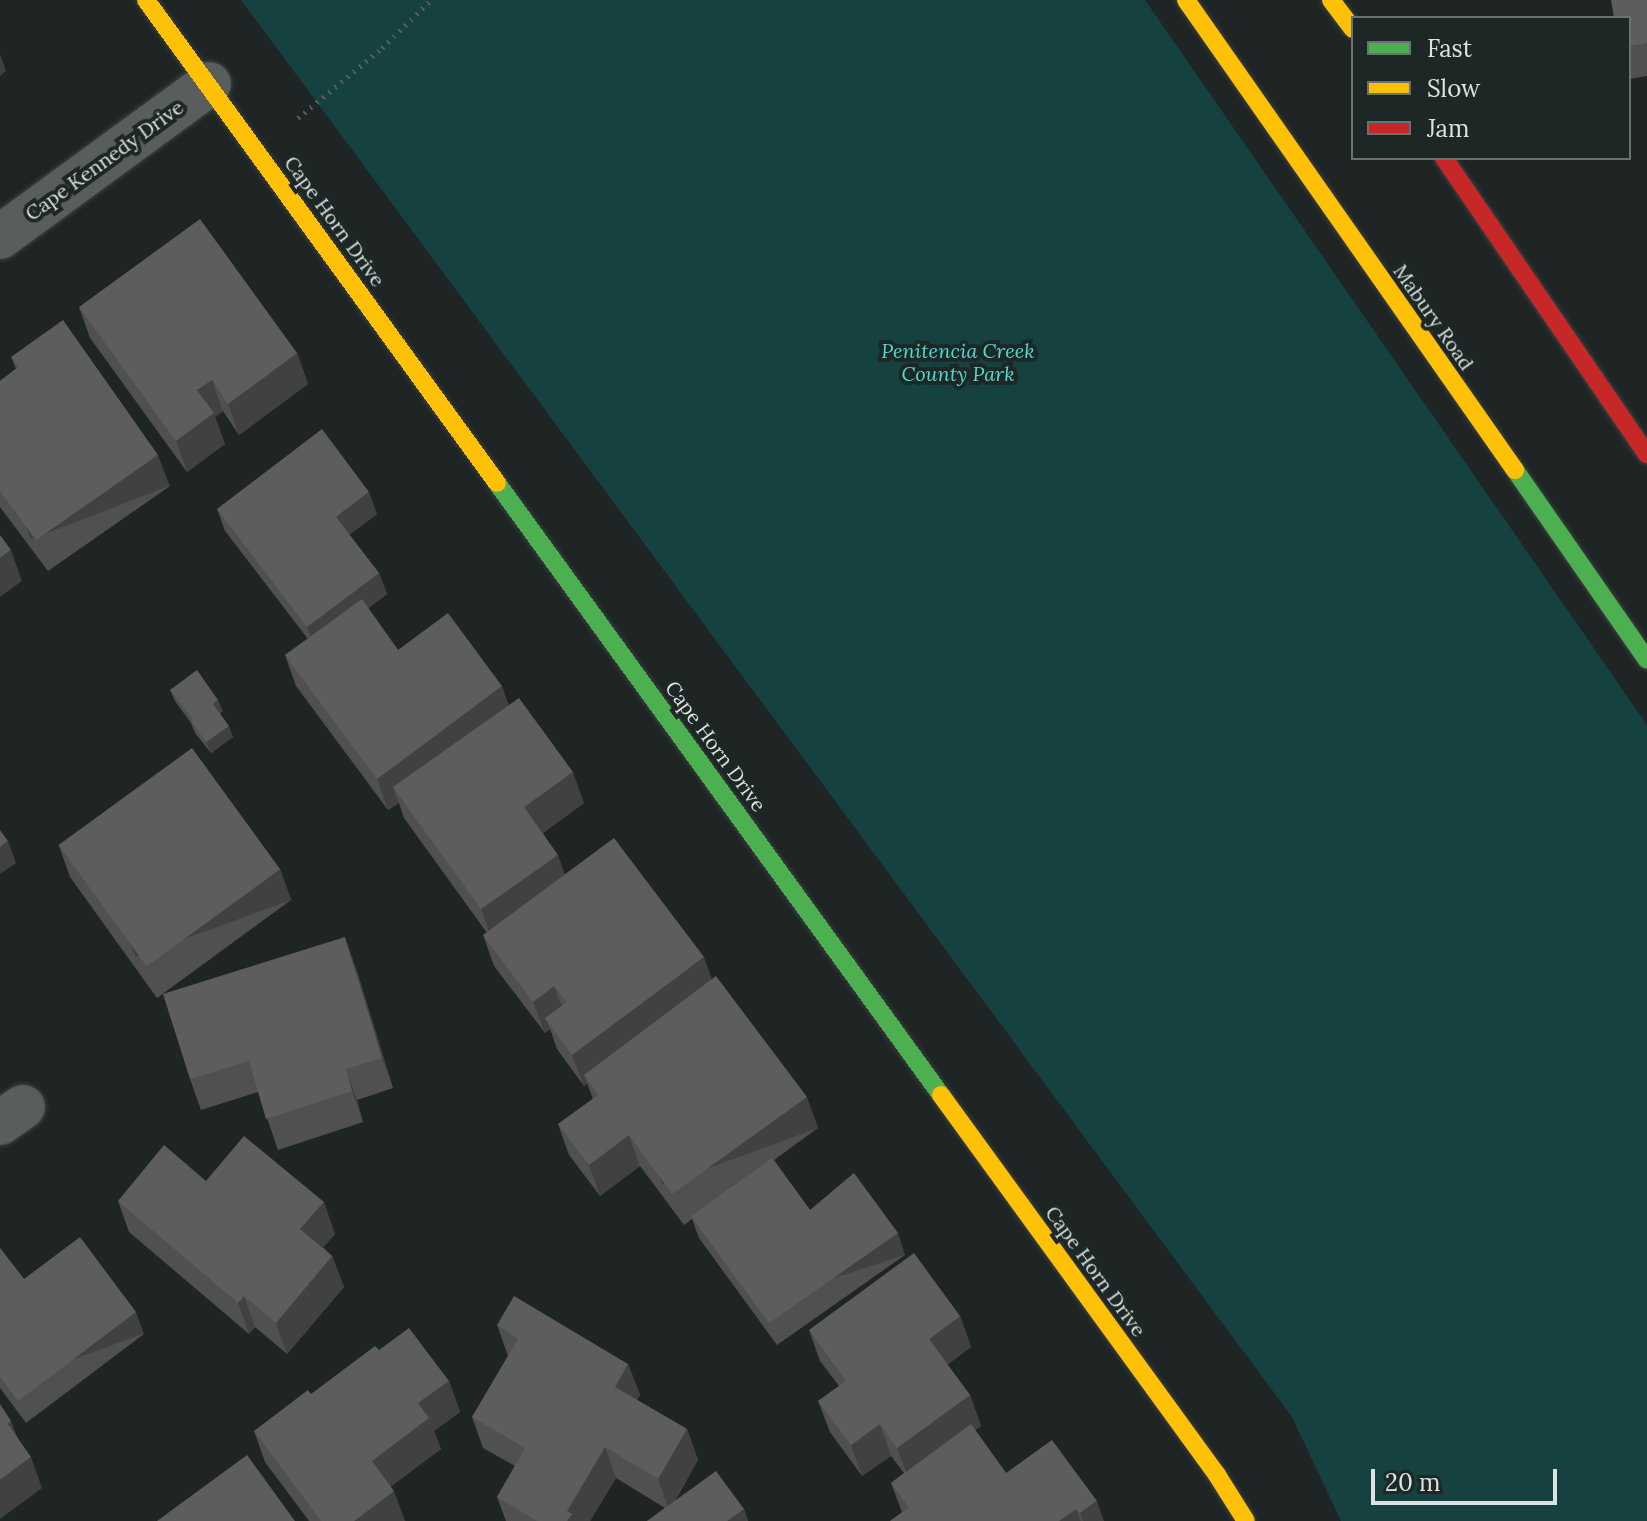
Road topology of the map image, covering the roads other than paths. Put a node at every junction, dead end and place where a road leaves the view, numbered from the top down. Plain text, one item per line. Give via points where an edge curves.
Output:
1 (146, 0) edge
2 (1186, 0) edge
3 (1331, 0) edge
4 (1351, 26) edge
5 (209, 84) junction
6 (1445, 160) edge
7 (0, 237) edge
8 (1647, 454) edge
9 (1647, 660) edge
10 (1246, 1521) edge

1 - 5 street, Cape Horn Drive
2 - 9 street, Mabury Road
3 - 4 street
5 - 7 street, Cape Kennedy Drive
5 - 10 street, Cape Horn Drive
6 - 8 street

